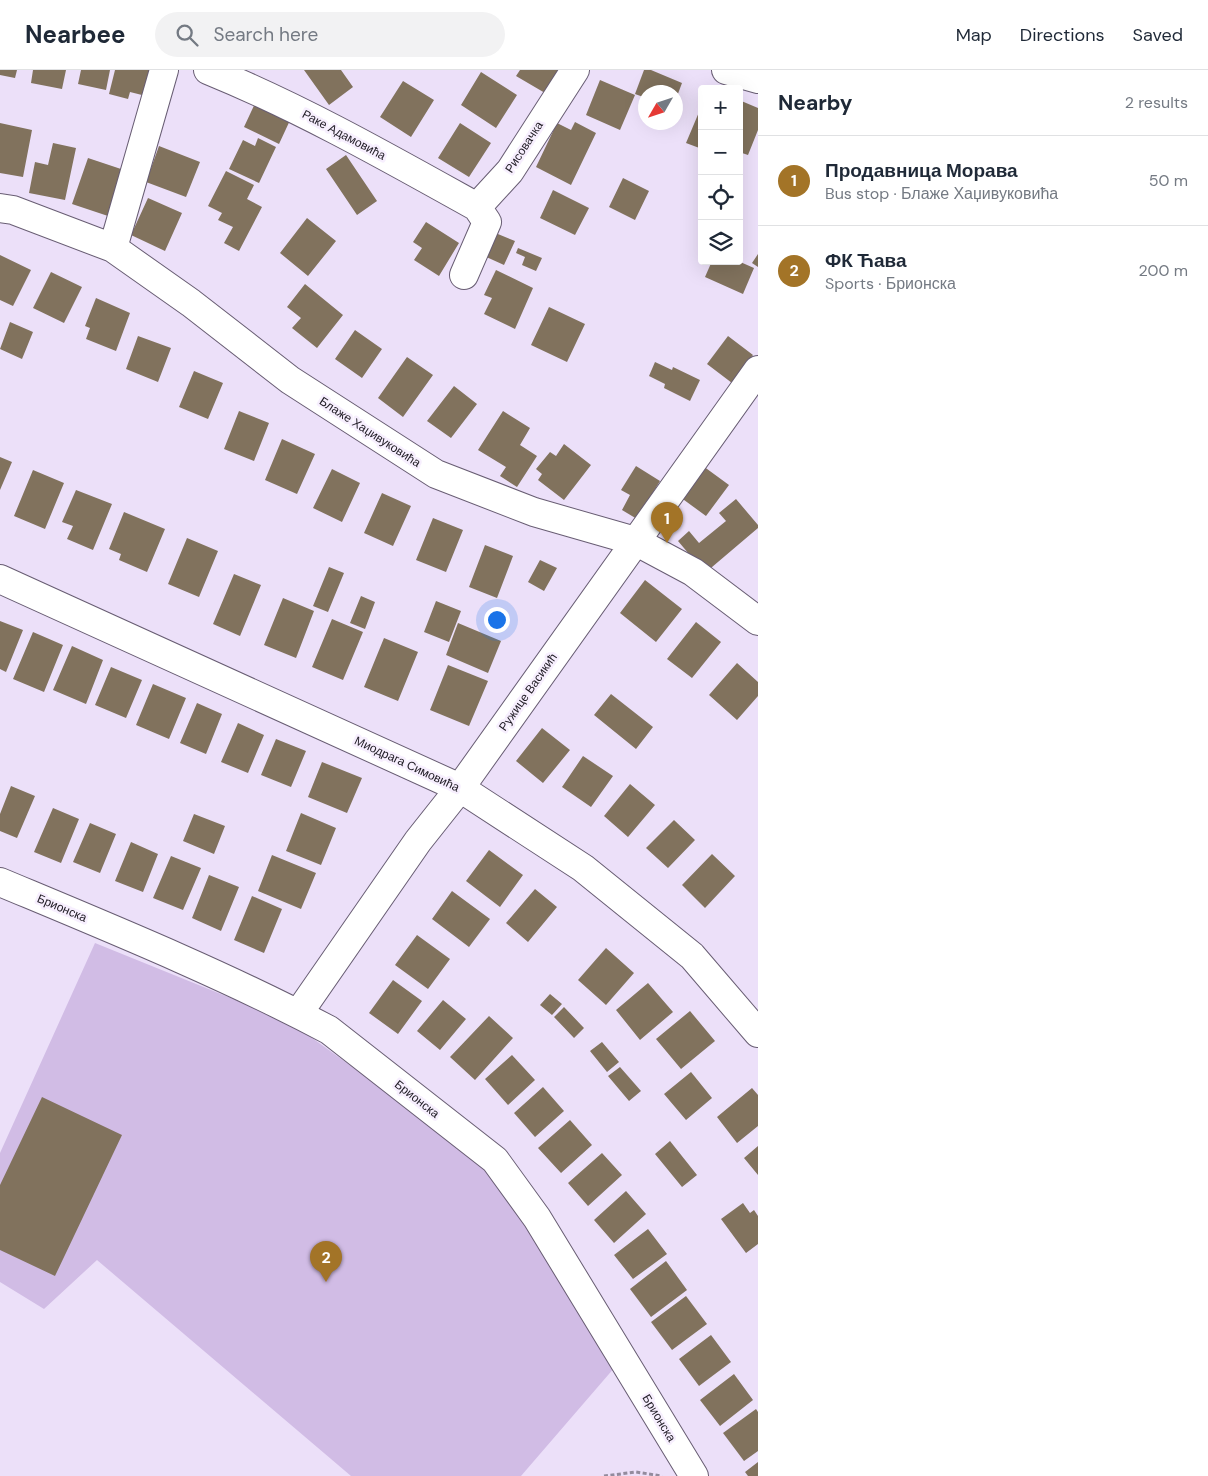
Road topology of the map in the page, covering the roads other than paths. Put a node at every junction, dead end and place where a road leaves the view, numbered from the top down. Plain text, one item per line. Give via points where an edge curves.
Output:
1 (164, 70) edge
2 (208, 70) edge
3 (575, 70) edge
4 (726, 70) edge
5 (758, 79) edge
6 (477, 206) junction
7 (0, 208) edge
8 (113, 248) junction
9 (464, 275) dead end
10 (758, 370) edge
11 (635, 541) junction
12 (0, 579) edge
13 (758, 621) edge
14 (460, 788) junction
15 (0, 882) edge
16 (298, 1014) junction
17 (758, 1033) edge
18 (694, 1476) edge

1 - 8 street
2 - 6 street, Раке Адамовића via 258,90 349,136
3 - 6 street, Рисовачка via 510,171
4 - 5 street
6 - 9 street via 487,222
7 - 8 street, Блаже Хаџивуковића
8 - 11 street, Блаже Хаџивуковића via 191,303 290,380 436,474 534,512
10 - 11 street, Ружице Васикић
11 - 13 street, Блаже Хаџивуковића via 694,572
11 - 14 street, Ружице Васикић
12 - 14 street, Миодрага Симовића
14 - 16 street, Ружице Васикић via 418,841
14 - 17 street, Миодрага Симовића via 583,868 692,956
15 - 16 street, Брионска via 108,927
16 - 18 street, Брионска via 329,1030 495,1160 537,1218

